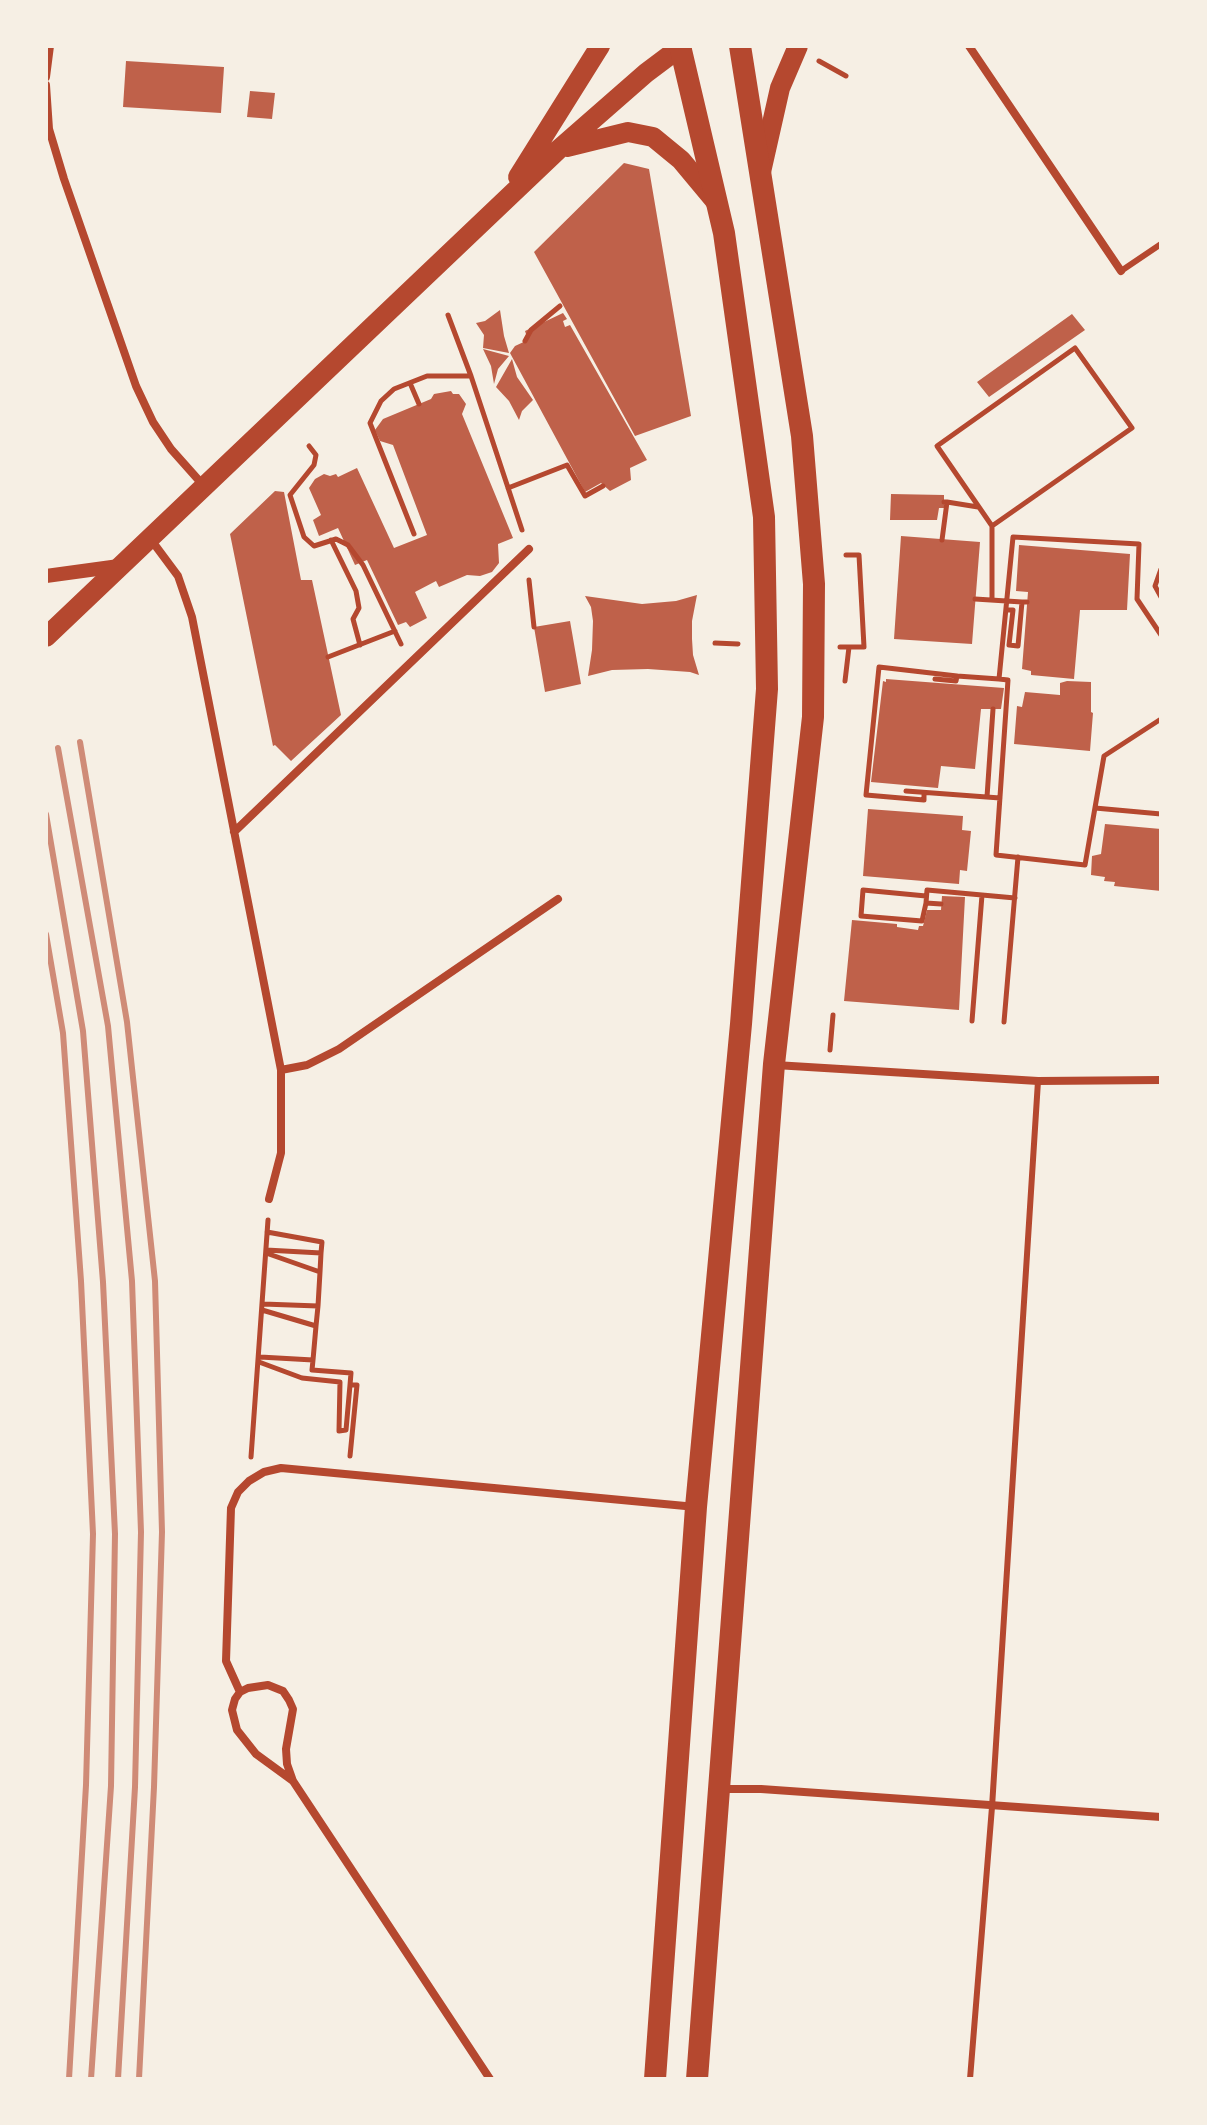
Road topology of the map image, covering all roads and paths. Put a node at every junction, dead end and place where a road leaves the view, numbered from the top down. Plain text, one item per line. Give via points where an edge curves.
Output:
1 (50, 46) edge
2 (600, 46) edge
3 (740, 46) edge
4 (798, 46) edge
5 (969, 46) edge
6 (681, 47) edge
7 (815, 59) dead end
8 (846, 76) dead end
9 (46, 77) edge
10 (46, 85) edge
11 (558, 150) junction
12 (761, 172) junction
13 (501, 204) junction
14 (719, 205) junction
15 (1161, 244) edge
16 (1121, 271) joint
17 (560, 306) dead end
18 (448, 315) dead end
19 (525, 341) dead end
20 (471, 376) junction
21 (410, 383) junction
22 (419, 404) dead end
23 (309, 446) dead end
24 (203, 485) junction
25 (603, 486) dead end
26 (508, 488) junction
27 (979, 508) junction
28 (992, 526) junction
29 (522, 531) dead end
30 (414, 534) dead end
31 (149, 537) junction
32 (331, 540) junction
33 (942, 540) dead end
34 (529, 549) dead end
35 (846, 555) dead end
36 (119, 566) junction
37 (1161, 569) edge
38 (46, 576) edge
39 (1161, 597) edge
40 (975, 599) dead end
41 (992, 600) junction
42 (1007, 601) junction
43 (1006, 610) junction
44 (395, 631) junction
45 (1161, 635) edge
46 (46, 637) edge
47 (360, 645) junction
48 (849, 647) dead end
49 (864, 647) dead end
50 (328, 657) dead end
51 (410, 663) junction
52 (957, 676) junction
53 (935, 679) dead end
54 (999, 679) junction
55 (845, 681) dead end
56 (993, 709) dead end
57 (1161, 719) edge
58 (990, 738) junction
59 (1004, 739) junction
60 (906, 791) dead end
61 (924, 793) junction
62 (987, 797) junction
63 (1000, 798) junction
64 (1095, 808) junction
65 (1161, 814) edge
66 (234, 832) junction
67 (1018, 857) junction
68 (982, 895) junction
69 (1015, 898) junction
70 (558, 899) dead end
71 (926, 900) junction
72 (941, 904) dead end
73 (833, 1015) dead end
74 (972, 1021) dead end
75 (1004, 1022) dead end
76 (830, 1053) dead end
77 (774, 1064) junction
78 (281, 1070) junction
79 (1161, 1080) edge
80 (1038, 1081) junction
81 (269, 1199) dead end
82 (266, 1251) junction
83 (321, 1253) junction
84 (320, 1272) junction
85 (318, 1306) junction
86 (262, 1307) junction
87 (316, 1326) junction
88 (260, 1360) junction
89 (313, 1360) junction
90 (350, 1385) junction
91 (348, 1474) junction
92 (249, 1481) junction
93 (696, 1507) junction
94 (240, 1692) junction
95 (293, 1781) junction
96 (721, 1789) junction
97 (992, 1807) junction
98 (1161, 1817) edge
99 (490, 2079) edge
100 (655, 2079) edge
101 (697, 2079) edge
102 (970, 2079) edge

1 - 9 street
2 - 13 main road
3 - 12 highway
4 - 12 main road via 780,88
5 - 16 street
6 - 11 main road
6 - 14 highway
7 - 8 path
10 - 24 street via 49,129 136,386 171,449
11 - 13 main road
11 - 14 main road via 628,132 653,137 681,160
12 - 77 highway via 802,436 814,584 813,717
13 - 24 main road
14 - 93 highway via 764,517 767,689
15 - 16 lane
17 - 19 path
18 - 20 path
20 - 21 path via 427,376
20 - 26 path
21 - 22 path
21 - 30 path via 381,401 370,423
23 - 32 path via 316,455 314,465 290,495 308,542 314,546
24 - 31 main road
25 - 26 path via 585,496 567,465
26 - 29 path
27 - 28 path
27 - 28 path via 937,446 1075,348 1132,428
27 - 33 path via 946,502
28 - 41 path
31 - 36 main road
31 - 66 street via 178,576 192,617
32 - 44 path via 348,545 363,565
32 - 47 path via 356,591 359,608 353,619
34 - 51 street
35 - 49 path via 859,555
36 - 38 street
36 - 46 main road
37 - 39 path via 1155,586
40 - 41 path
41 - 42 path
42 - 43 path
42 - 43 path via 1024,602 1018,646 1009,645 1013,610
42 - 45 path via 1013,537 1139,544 1137,599
43 - 54 path
44 - 47 path
44 - 51 path
47 - 50 path
48 - 55 path
51 - 66 street
52 - 53 path via 956,681
52 - 54 path
52 - 61 path via 879,667 866,795 924,800
54 - 59 path via 1008,680
56 - 58 path
57 - 64 path via 1104,756
58 - 59 path
58 - 62 path
59 - 63 path
60 - 61 path
61 - 62 path
62 - 63 path
63 - 67 path via 996,855
64 - 65 path
64 - 67 path via 1085,865
66 - 78 street
67 - 69 path
68 - 69 path
68 - 71 path via 927,890
68 - 74 path
69 - 75 path
70 - 78 street via 339,1049 307,1065
71 - 71 path via 863,890 861,916 922,921
71 - 72 path
73 - 76 path
77 - 80 street
77 - 96 highway
78 - 81 street via 281,1153
79 - 80 street
80 - 97 lane
82 - 83 path
82 - 83 path via 267,1232 322,1242
82 - 84 path
82 - 86 path
83 - 84 path
84 - 85 path
85 - 86 path
85 - 87 path
86 - 87 path
86 - 88 path
87 - 89 path
88 - 89 path
88 - 90 path via 302,1378 340,1382 339,1431 346,1430
88 - 92 path
89 - 90 path via 312,1370 351,1373
90 - 91 path via 357,1385
91 - 92 street via 281,1468
91 - 93 street
92 - 94 street via 231,1508 226,1661
93 - 100 highway
94 - 95 street via 232,1710 237,1730 256,1754
94 - 95 street via 268,1685 289,1700 293,1709 286,1749
95 - 99 street
96 - 97 street
96 - 101 highway
97 - 98 street
97 - 102 lane

